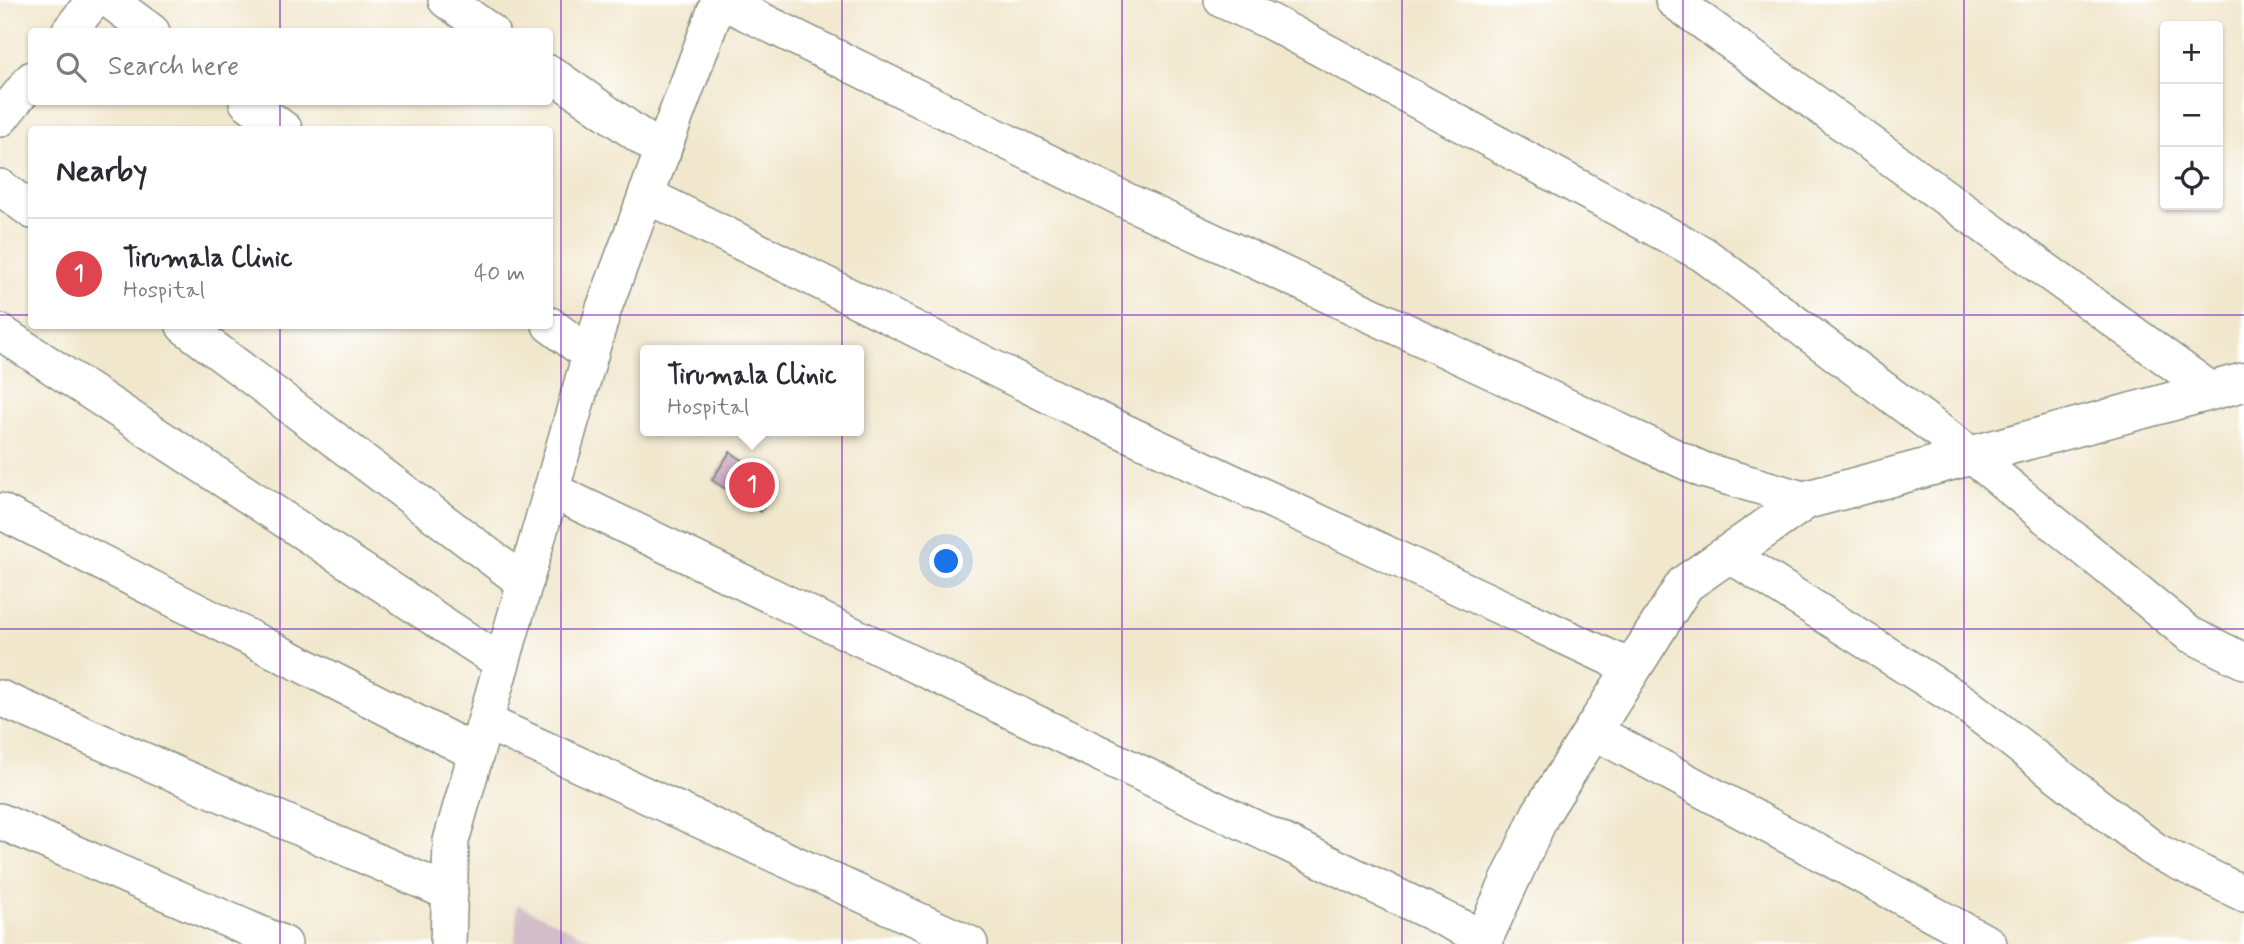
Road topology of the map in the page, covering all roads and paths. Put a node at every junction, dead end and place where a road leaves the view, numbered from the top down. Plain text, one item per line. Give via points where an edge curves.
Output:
1 (94, 0) edge
2 (110, 0) edge
3 (446, 0) edge
4 (720, 0) edge
5 (1222, 0) edge
6 (1673, 0) edge
7 (72, 28) edge
8 (147, 28) edge
9 (485, 28) edge
10 (553, 75) edge
11 (28, 84) edge
12 (251, 105) edge
13 (0, 119) edge
14 (280, 126) edge
15 (663, 152) junction
16 (0, 187) edge
17 (646, 195) junction
18 (28, 208) edge
19 (553, 327) edge
20 (188, 329) edge
21 (0, 332) edge
22 (590, 355) junction
23 (2228, 386) edge
24 (1971, 456) junction
25 (551, 490) junction
26 (1806, 500) junction
27 (0, 512) edge
28 (1728, 554) junction
29 (525, 583) junction
30 (2244, 661) edge
31 (502, 663) junction
32 (1632, 668) junction
33 (0, 698) edge
34 (1592, 731) junction
35 (481, 737) junction
36 (0, 821) edge
37 (450, 893) junction
38 (2244, 894) edge
39 (1482, 941) edge
40 (284, 944) edge
41 (448, 944) edge
42 (970, 944) edge
43 (1989, 944) edge

1 - 7 street
2 - 8 street
3 - 9 street
4 - 15 street
4 - 26 street via 1127,201 1703,470
5 - 24 street via 1703,254
6 - 23 street
10 - 15 street
11 - 13 street
12 - 14 street
15 - 17 street
16 - 18 street
17 - 22 street
17 - 32 street via 1084,413
19 - 22 street
20 - 29 street
21 - 31 street
22 - 25 street
23 - 24 street
24 - 26 street
24 - 30 street via 2189,634
25 - 29 street
25 - 39 street
26 - 28 street
27 - 35 street
28 - 32 street via 1685,584
28 - 38 street via 1964,703 2156,851
29 - 31 street
31 - 35 street
32 - 34 street
33 - 37 street
34 - 39 street via 1540,815
34 - 43 street
35 - 37 street via 451,841
35 - 42 street
36 - 40 street
37 - 41 street

